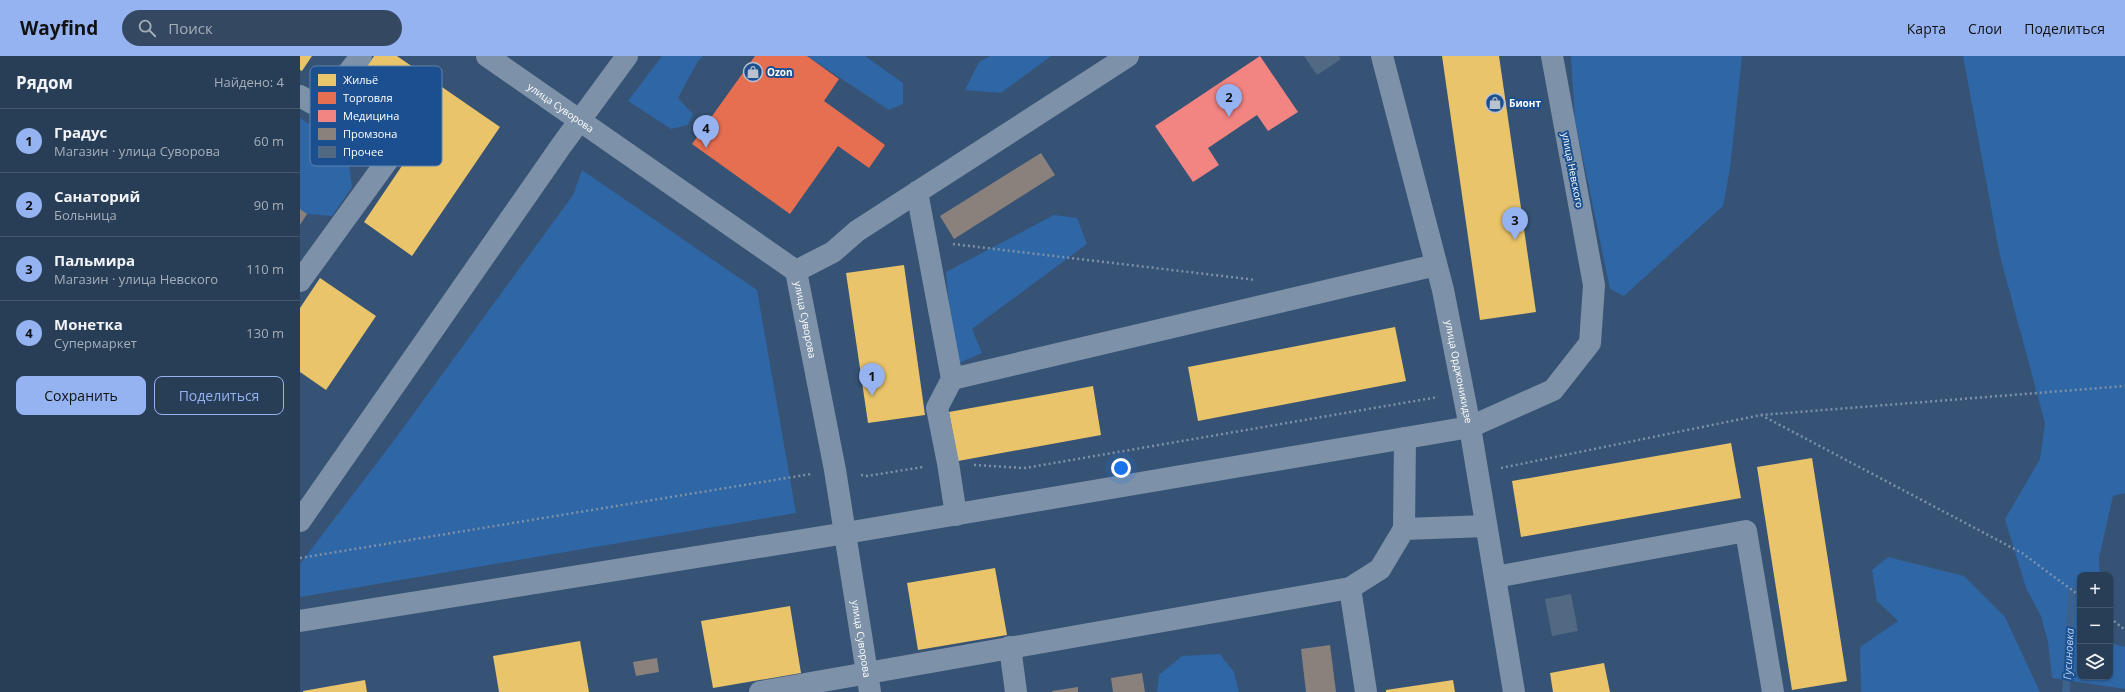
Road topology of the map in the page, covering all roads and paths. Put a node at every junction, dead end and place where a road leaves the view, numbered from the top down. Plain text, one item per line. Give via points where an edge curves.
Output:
1 (361, 56) edge
2 (487, 56) edge
3 (627, 56) edge
4 (1128, 56) edge
5 (1382, 56) edge
6 (1552, 56) edge
7 (354, 66) edge
8 (300, 96) edge
9 (310, 101) edge
10 (581, 120) junction
11 (384, 166) edge
12 (917, 192) junction
13 (927, 241) junction
14 (1436, 265) junction
15 (796, 271) junction
16 (300, 281) edge
17 (1260, 281) dead end
18 (952, 379) junction
19 (2125, 386) edge
20 (1463, 393) junction
21 (1761, 415) junction
22 (1470, 427) junction
23 (1405, 438) junction
24 (948, 463) junction
25 (835, 470) junction
26 (1477, 473) junction
27 (956, 514) junction
28 (300, 521) edge
29 (1486, 526) junction
30 (1404, 529) junction
31 (846, 533) junction
32 (300, 558) edge
33 (1495, 577) junction
34 (1350, 588) junction
35 (2077, 594) edge
36 (2113, 620) edge
37 (300, 621) edge
38 (2124, 629) dead end
39 (1010, 647) junction
40 (868, 683) edge
41 (760, 692) edge
42 (1016, 692) edge
43 (1366, 692) edge
44 (1514, 692) edge
45 (1773, 692) edge

1 - 7 street
2 - 10 street, улица Суворова
3 - 10 street
4 - 12 street
5 - 14 street, улица Орджоникидзе
6 - 22 street, улица Невского via 1594,285 1590,343 1553,390
8 - 9 street
10 - 15 street, улица Суворова
10 - 28 street
11 - 16 street
12 - 13 street
12 - 15 street via 857,231 833,252
13 - 17 path
13 - 18 street
14 - 18 street
14 - 20 street, улица Орджоникидзе
15 - 25 street, улица Суворова
18 - 24 street via 937,408
19 - 21 path
20 - 22 street, улица Орджоникидзе
20 - 24 path via 1025,468
21 - 26 path
21 - 35 path via 2022,554
22 - 23 street, улица Невского
22 - 26 street, улица Орджоникидзе
23 - 27 street, улица Невского
23 - 30 street
24 - 25 path via 867,476
24 - 27 street
25 - 31 street, улица Суворова
25 - 32 path
26 - 29 street, улица Орджоникидзе
27 - 31 street, улица Невского
29 - 30 street
29 - 33 street, улица Орджоникидзе
30 - 34 street via 1380,569
31 - 37 street, улица Невского
31 - 40 street, улица Суворова
33 - 44 street, улица Орджоникидзе
33 - 45 street via 1746,531
34 - 39 street
34 - 43 street
36 - 38 path
39 - 40 street
39 - 42 street
40 - 41 street

